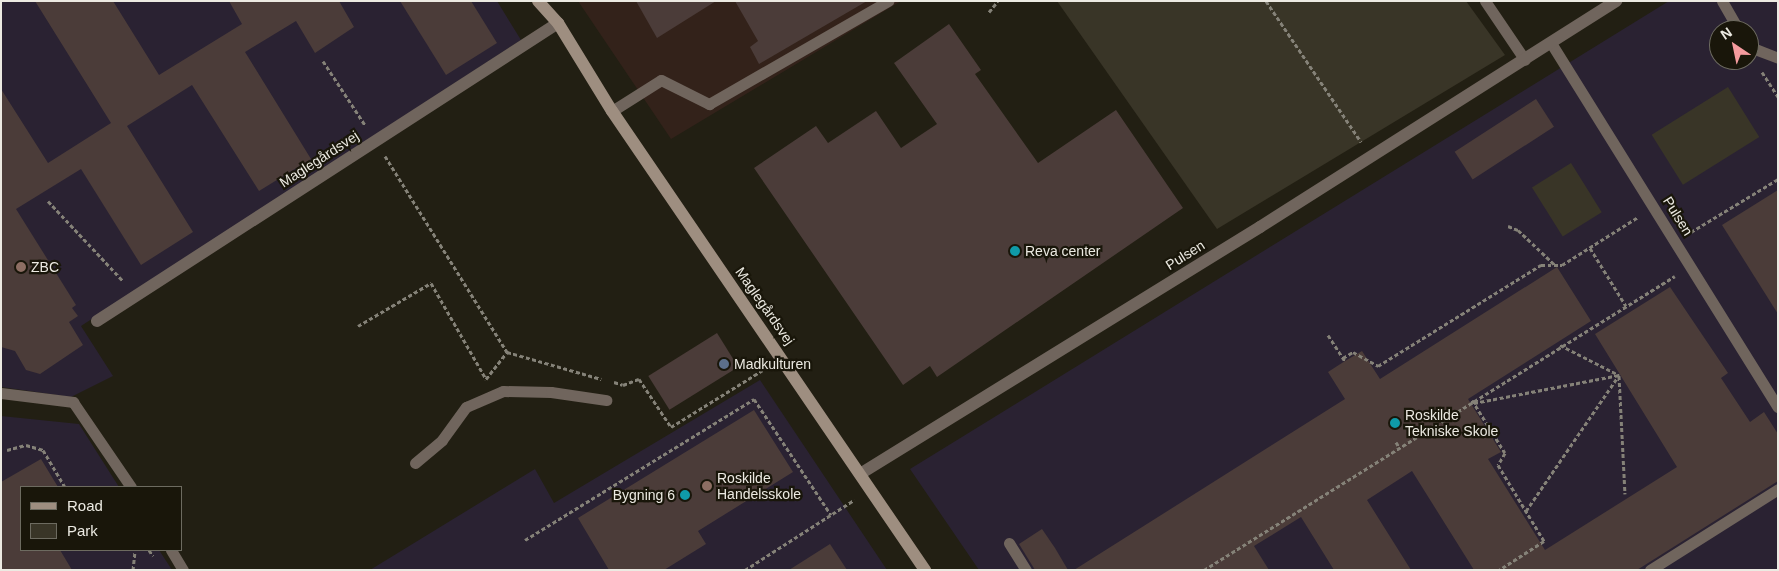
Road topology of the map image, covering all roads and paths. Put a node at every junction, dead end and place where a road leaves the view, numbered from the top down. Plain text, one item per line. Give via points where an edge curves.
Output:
1 (538, 1) edge
2 (888, 1) edge
3 (998, 1) edge
4 (1266, 1) edge
5 (1485, 1) edge
6 (1616, 1) edge
7 (1722, 1) edge
8 (989, 12) dead end
9 (1733, 20) edge
10 (558, 23) junction
11 (1551, 43) junction
12 (1759, 50) edge
13 (1764, 54) junction
14 (1778, 58) edge
15 (1525, 60) junction
16 (323, 61) dead end
17 (1778, 97) edge
18 (612, 111) junction
19 (376, 141) junction
20 (1371, 158) junction
21 (1778, 179) edge
22 (48, 201) dead end
23 (1654, 207) junction
24 (1508, 226) dead end
25 (1676, 241) junction
26 (1590, 248) junction
27 (1555, 265) junction
28 (1690, 266) junction
29 (136, 296) junction
30 (1626, 306) junction
31 (97, 321) dead end
32 (358, 326) dead end
33 (1328, 335) dead end
34 (1560, 346) junction
35 (507, 352) junction
36 (782, 358) junction
37 (1619, 375) junction
38 (1, 393) edge
39 (606, 400) dead end
40 (1473, 401) junction
41 (1778, 407) edge
42 (1396, 442) dead end
43 (1399, 446) junction
44 (7, 450) dead end
45 (415, 463) dead end
46 (860, 474) junction
47 (64, 486) edge
48 (130, 486) edge
49 (1778, 489) edge
50 (871, 490) junction
51 (1625, 494) dead end
52 (1526, 511) junction
53 (831, 515) junction
54 (526, 540) dead end
55 (1009, 543) dead end
56 (135, 551) edge
57 (172, 551) edge
58 (133, 570) edge
59 (183, 570) edge
60 (745, 570) edge
61 (925, 570) edge
62 (1026, 570) edge
63 (1204, 570) edge
64 (1499, 570) edge
65 (1650, 570) edge

1 - 10 street, Maglegårdsvej
2 - 18 lane via 709,104 661,80
3 - 8 path
4 - 20 path
5 - 15 lane
6 - 11 street, Pulsen
7 - 9 lane
10 - 18 street, Maglegårdsvej
10 - 19 street, Maglegårdsvej
11 - 15 street, Pulsen
11 - 23 lane, Pulsen
12 - 13 lane
13 - 14 lane
13 - 17 path via 1760,67
15 - 20 street, Pulsen
16 - 19 path
18 - 36 street, Maglegårdsvej
19 - 29 street, Maglegårdsvej
19 - 35 path
20 - 46 street, Pulsen
21 - 25 path
22 - 29 path
23 - 25 lane, Pulsen
23 - 26 path
24 - 27 path via 1518,230
25 - 28 lane, Pulsen
26 - 27 path via 1562,265
26 - 30 path
27 - 33 path via 1541,264 1378,366 1353,352 1344,360
28 - 30 path
28 - 41 lane, Pulsen
29 - 31 street, Maglegårdsvej
30 - 34 path
32 - 35 path via 431,284 486,379
34 - 37 path
34 - 40 path
35 - 36 path via 623,385 639,379 672,427
36 - 46 street, Maglegårdsvej
37 - 40 path
37 - 51 path
37 - 52 path
38 - 48 lane via 73,402
39 - 45 lane via 550,392 503,391 466,408 442,440
40 - 43 path
40 - 52 path via 1505,453 1498,465
42 - 43 path
43 - 63 path
44 - 47 path via 26,445 43,450
46 - 50 street, Maglegårdsvej
49 - 65 lane
50 - 53 path
50 - 61 street, Maglegårdsvej
52 - 64 path via 1544,541
53 - 54 path via 754,399
53 - 60 path
55 - 62 lane
56 - 58 path
57 - 59 lane

